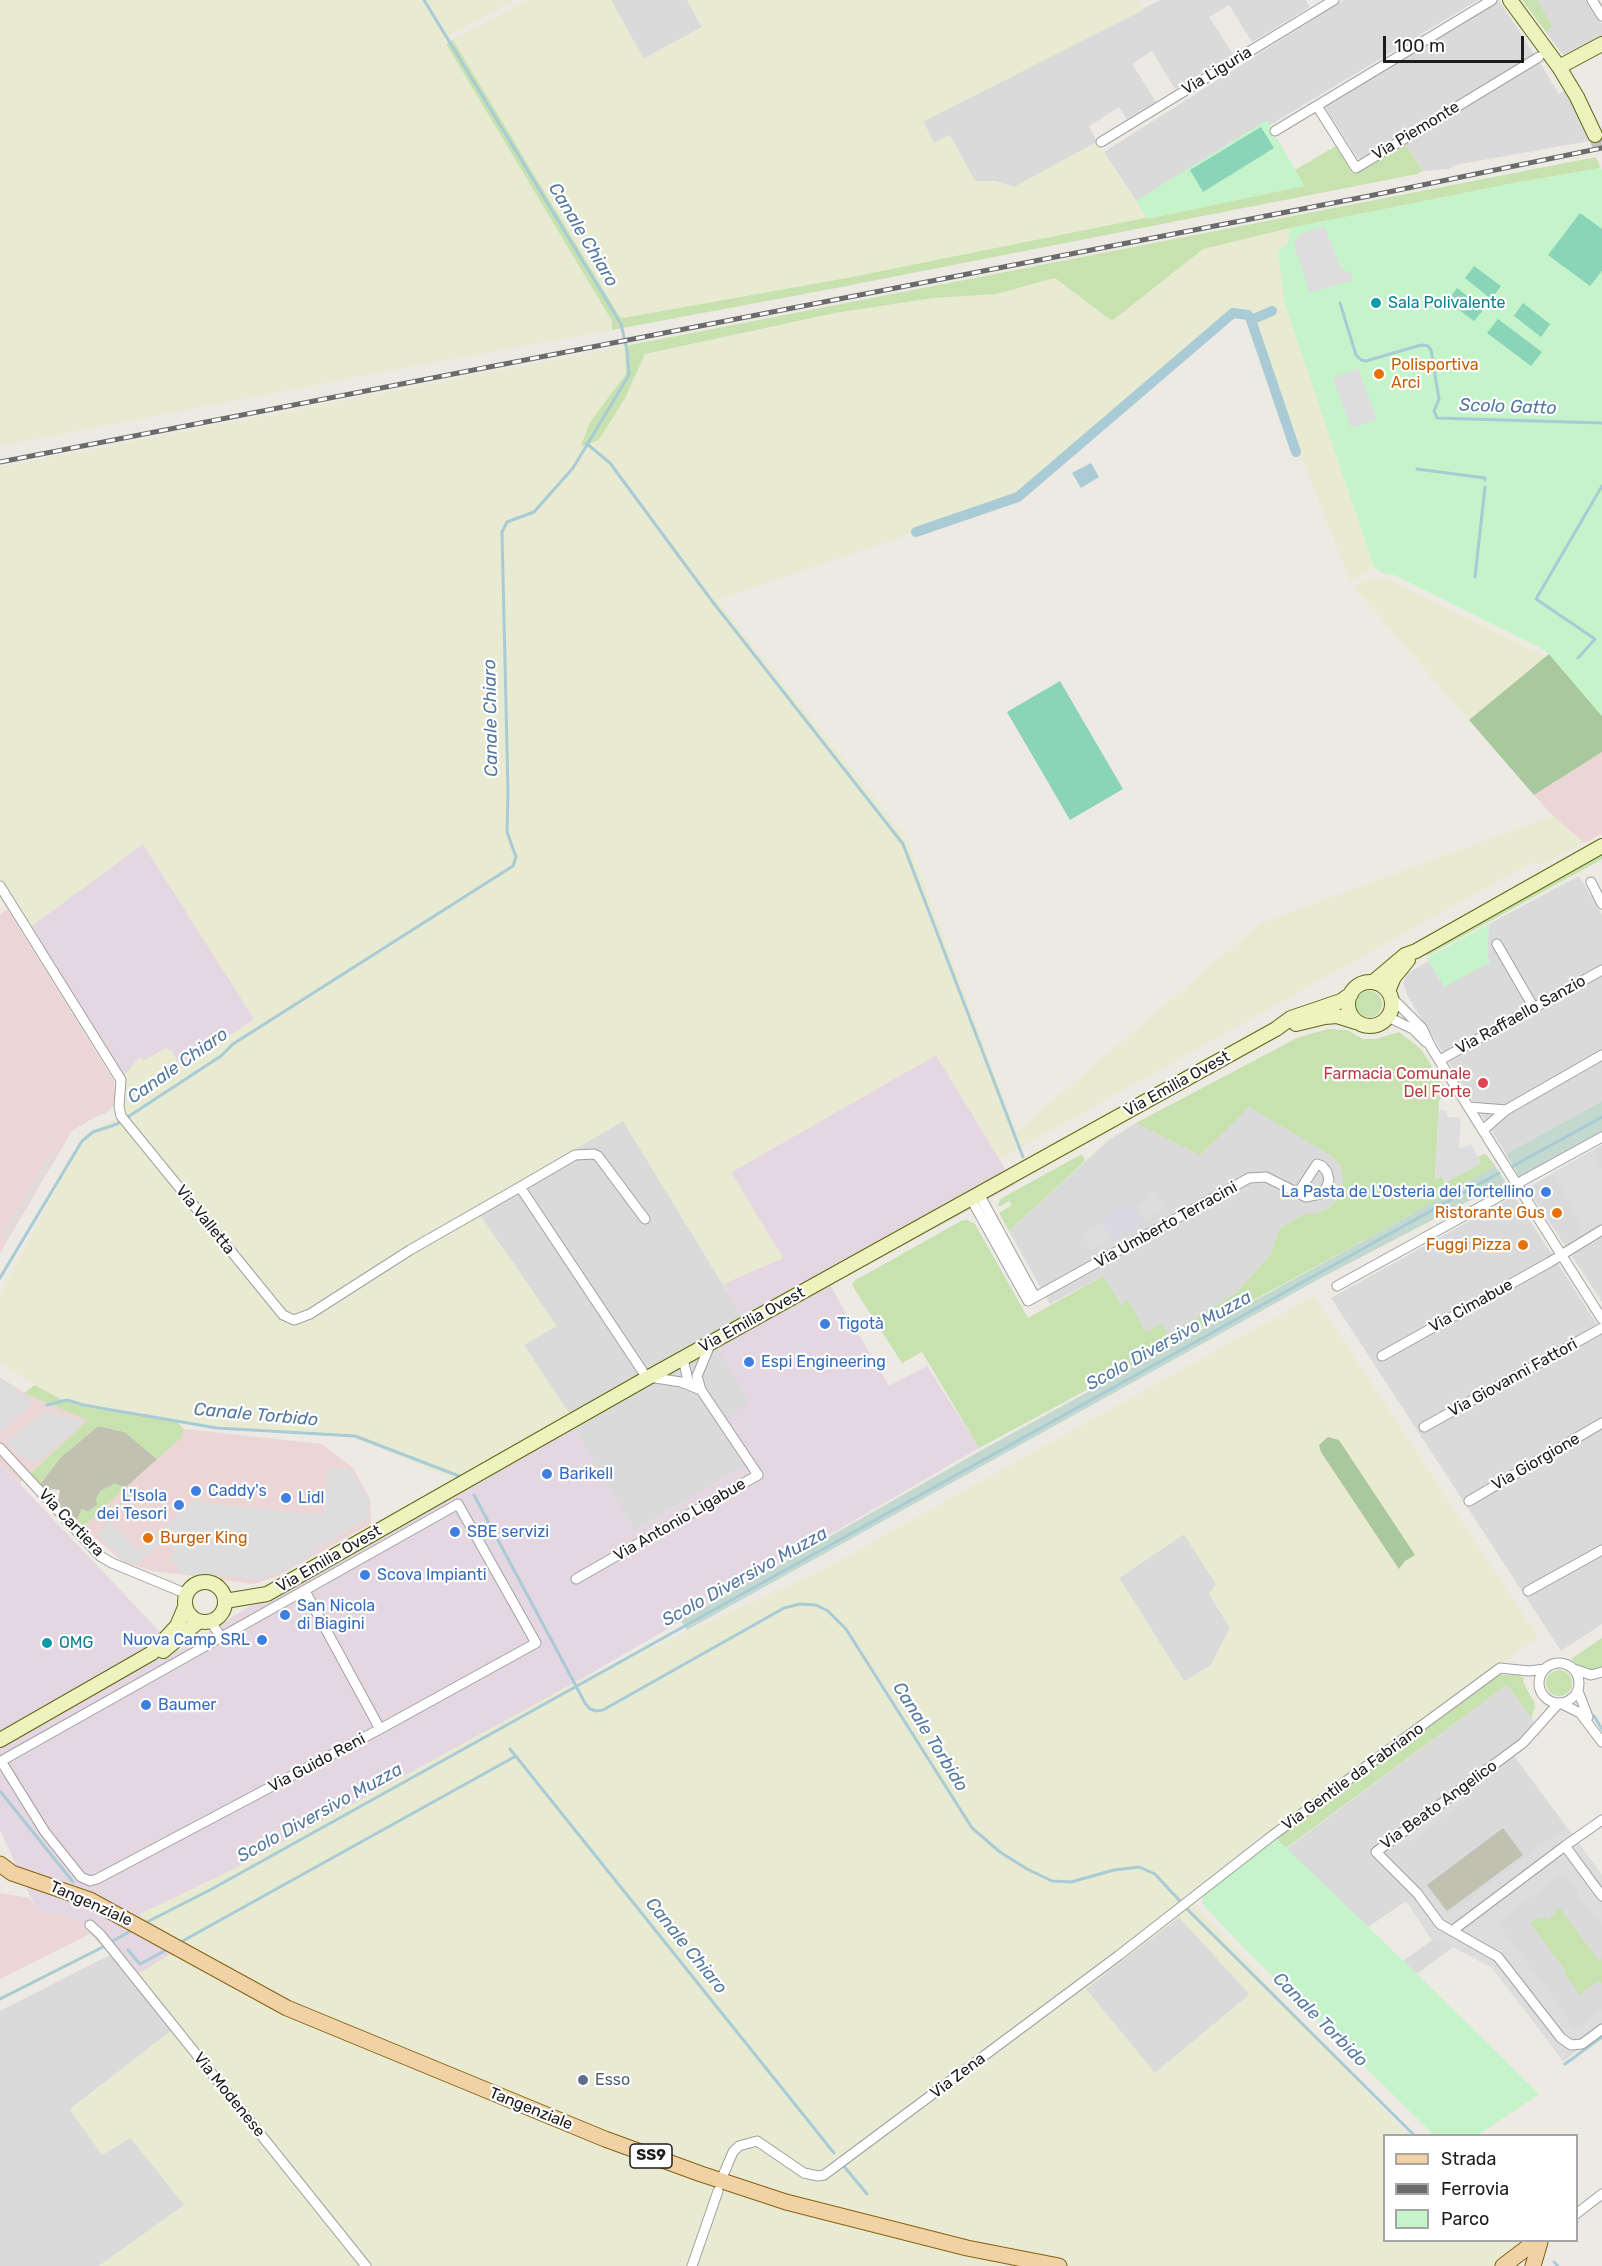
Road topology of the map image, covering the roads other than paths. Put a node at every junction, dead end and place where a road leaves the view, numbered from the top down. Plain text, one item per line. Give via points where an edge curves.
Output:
1 (1334, 0) edge
2 (1492, 0) edge
3 (1510, 0) edge
4 (1593, 0) edge
5 (1602, 16) edge
6 (1600, 45) edge
7 (1539, 57) dead end
8 (1563, 73) junction
9 (1317, 106) junction
10 (1275, 131) dead end
11 (1595, 135) tunnel mouth
12 (1101, 142) dead end
13 (1602, 846) edge
14 (1591, 882) dead end
15 (0, 886) edge
16 (1602, 904) edge
17 (1497, 944) dead end
18 (1416, 951) junction
19 (1602, 970) edge
20 (1373, 982) junction
21 (1351, 994) junction
22 (1390, 994) junction
23 (1534, 1008) junction
24 (1388, 1017) junction
25 (1356, 1022) junction
26 (1276, 1029) junction
27 (1431, 1047) junction
28 (1602, 1055) edge
29 (1440, 1060) junction
30 (1469, 1107) junction
31 (1492, 1110) junction
32 (1506, 1110) junction
33 (1476, 1119) junction
34 (1483, 1130) junction
35 (1602, 1137) edge
36 (1518, 1184) junction
37 (520, 1187) junction
38 (1299, 1193) dead end
39 (975, 1196) junction
40 (645, 1220) dead end
41 (1602, 1230) edge
42 (1561, 1255) junction
43 (1337, 1286) dead end
44 (1602, 1319) edge
45 (1602, 1328) edge
46 (710, 1344) junction
47 (1382, 1356) dead end
48 (683, 1359) junction
49 (648, 1378) junction
50 (697, 1384) junction
51 (1602, 1424) edge
52 (1424, 1427) dead end
53 (0, 1448) edge
54 (1469, 1501) dead end
55 (1602, 1550) edge
56 (576, 1579) dead end
57 (305, 1591) junction
58 (1527, 1592) dead end
59 (186, 1600) junction
60 (225, 1601) junction
61 (204, 1622) junction
62 (221, 1637) junction
63 (536, 1643) joint
64 (152, 1653) junction
65 (1545, 1668) junction
66 (1574, 1669) junction
67 (1518, 1670) junction
68 (1602, 1672) edge
69 (1602, 1677) edge
70 (1539, 1687) junction
71 (1578, 1689) junction
72 (1543, 1696) junction
73 (1560, 1704) junction
74 (1592, 1727) junction
75 (380, 1729) junction
76 (1533, 1735) junction
77 (0, 1740) edge
78 (1602, 1742) edge
79 (1602, 1820) edge
80 (1565, 1846) junction
81 (0, 1864) edge
82 (97, 1879) joint
83 (0, 1880) edge
84 (29, 1880) junction
85 (1602, 1896) edge
86 (1192, 1898) joint
87 (90, 1925) dead end
88 (1452, 1931) junction
89 (1602, 2029) edge
90 (724, 2173) dead end
91 (718, 2191) dead end
92 (1602, 2194) edge
93 (1578, 2212) edge
94 (1539, 2242) edge
95 (1541, 2242) edge
96 (366, 2266) edge
97 (692, 2266) edge
98 (1059, 2266) edge
99 (1503, 2266) edge
100 (1533, 2266) edge

1 - 12 street, Via Liguria
2 - 9 street
3 - 8 main road
4 - 5 street
6 - 8 main road
7 - 9 street, Via Piemonte via 1356,168
8 - 11 main road
9 - 10 street
13 - 18 main road
14 - 16 street
15 - 37 street, Via Valletta via 120,1080 118,1106 123,1118 278,1310 294,1320
17 - 23 street
18 - 20 main road via 1405,955
18 - 22 main road via 1399,969
19 - 23 street, Via Raffaello Sanzio
20 - 21 main road via 1361,984
20 - 22 main road
21 - 25 main road via 1348,1008
21 - 26 main road, Via Emilia Ovest via 1331,1005 1301,1013
22 - 24 main road
22 - 27 street via 1415,1020
23 - 29 street, Via Raffaello Sanzio
24 - 25 main road via 1377,1025
24 - 27 street via 1413,1029
25 - 26 main road, Via Emilia Ovest via 1325,1017
26 - 39 main road, Via Emilia Ovest
27 - 29 street
28 - 32 street
29 - 30 street
30 - 31 street
30 - 33 street
31 - 32 street
31 - 33 street
32 - 34 street
33 - 34 street
34 - 36 street
35 - 36 street
36 - 42 street
36 - 43 street
37 - 40 street, Via Valletta via 575,1155 594,1154
37 - 49 street
38 - 39 street, Via Umberto Terracini via 1266,1177 1249,1178 1032,1300
39 - 46 main road, Via Emilia Ovest
41 - 42 street, Via Cimabue
42 - 44 street
42 - 47 street, Via Cimabue
45 - 52 street, Via Giovanni Fattori
46 - 48 main road, Via Emilia Ovest
46 - 50 street
48 - 49 main road, Via Emilia Ovest
48 - 50 street, Via Antonio Ligabue via 691,1366
49 - 50 street
49 - 60 main road, Via Emilia Ovest via 267,1594
50 - 56 street, Via Antonio Ligabue via 758,1475
51 - 54 street, Via Giorgione
53 - 59 street, Via Cartiera via 100,1556
55 - 58 street
57 - 62 street, Via Emilia Ovest
57 - 63 street, Via Emilia Ovest via 458,1504
57 - 75 street
59 - 60 main road via 196,1584 209,1582 220,1589
59 - 61 main road via 192,1618
59 - 64 main road via 177,1626
60 - 61 main road via 222,1614
61 - 62 street
61 - 64 main road via 163,1652
62 - 82 street, Via Emilia Ovest via 1,1761 45,1832 81,1877
63 - 75 street, Via Guido Reni
64 - 77 main road
65 - 66 street via 1563,1663
65 - 67 street, Via Gentile da Fabriano
65 - 70 street via 1539,1677
66 - 68 street via 1591,1675
66 - 71 street
67 - 70 street
67 - 86 street, Via Gentile da Fabriano via 1500,1668
69 - 71 street
70 - 72 street
71 - 73 street via 1572,1699
71 - 74 street
72 - 73 street
72 - 76 street via 1543,1712
73 - 74 street via 1576,1709
73 - 76 street, Via Beato Angelico
74 - 78 street
75 - 82 street, Via Guido Reni
76 - 88 street, Via Beato Angelico via 1376,1852 1440,1924
79 - 80 street
80 - 85 street
80 - 88 street
81 - 84 main road, Tangenziale
83 - 84 main road, Tangenziale
84 - 98 main road, Tangenziale / SS9 via 86,1899 127,1919 287,2008 557,2120 700,2174 901,2233
86 - 90 street, Via Zena via 824,2175 804,2173 757,2141 739,2146
87 - 96 street, Via Modenese
88 - 89 street, Via Beato Angelico via 1498,1957 1560,2037 1571,2045 1582,2044
91 - 97 street
92 - 93 street
94 - 99 main road
95 - 100 main road

